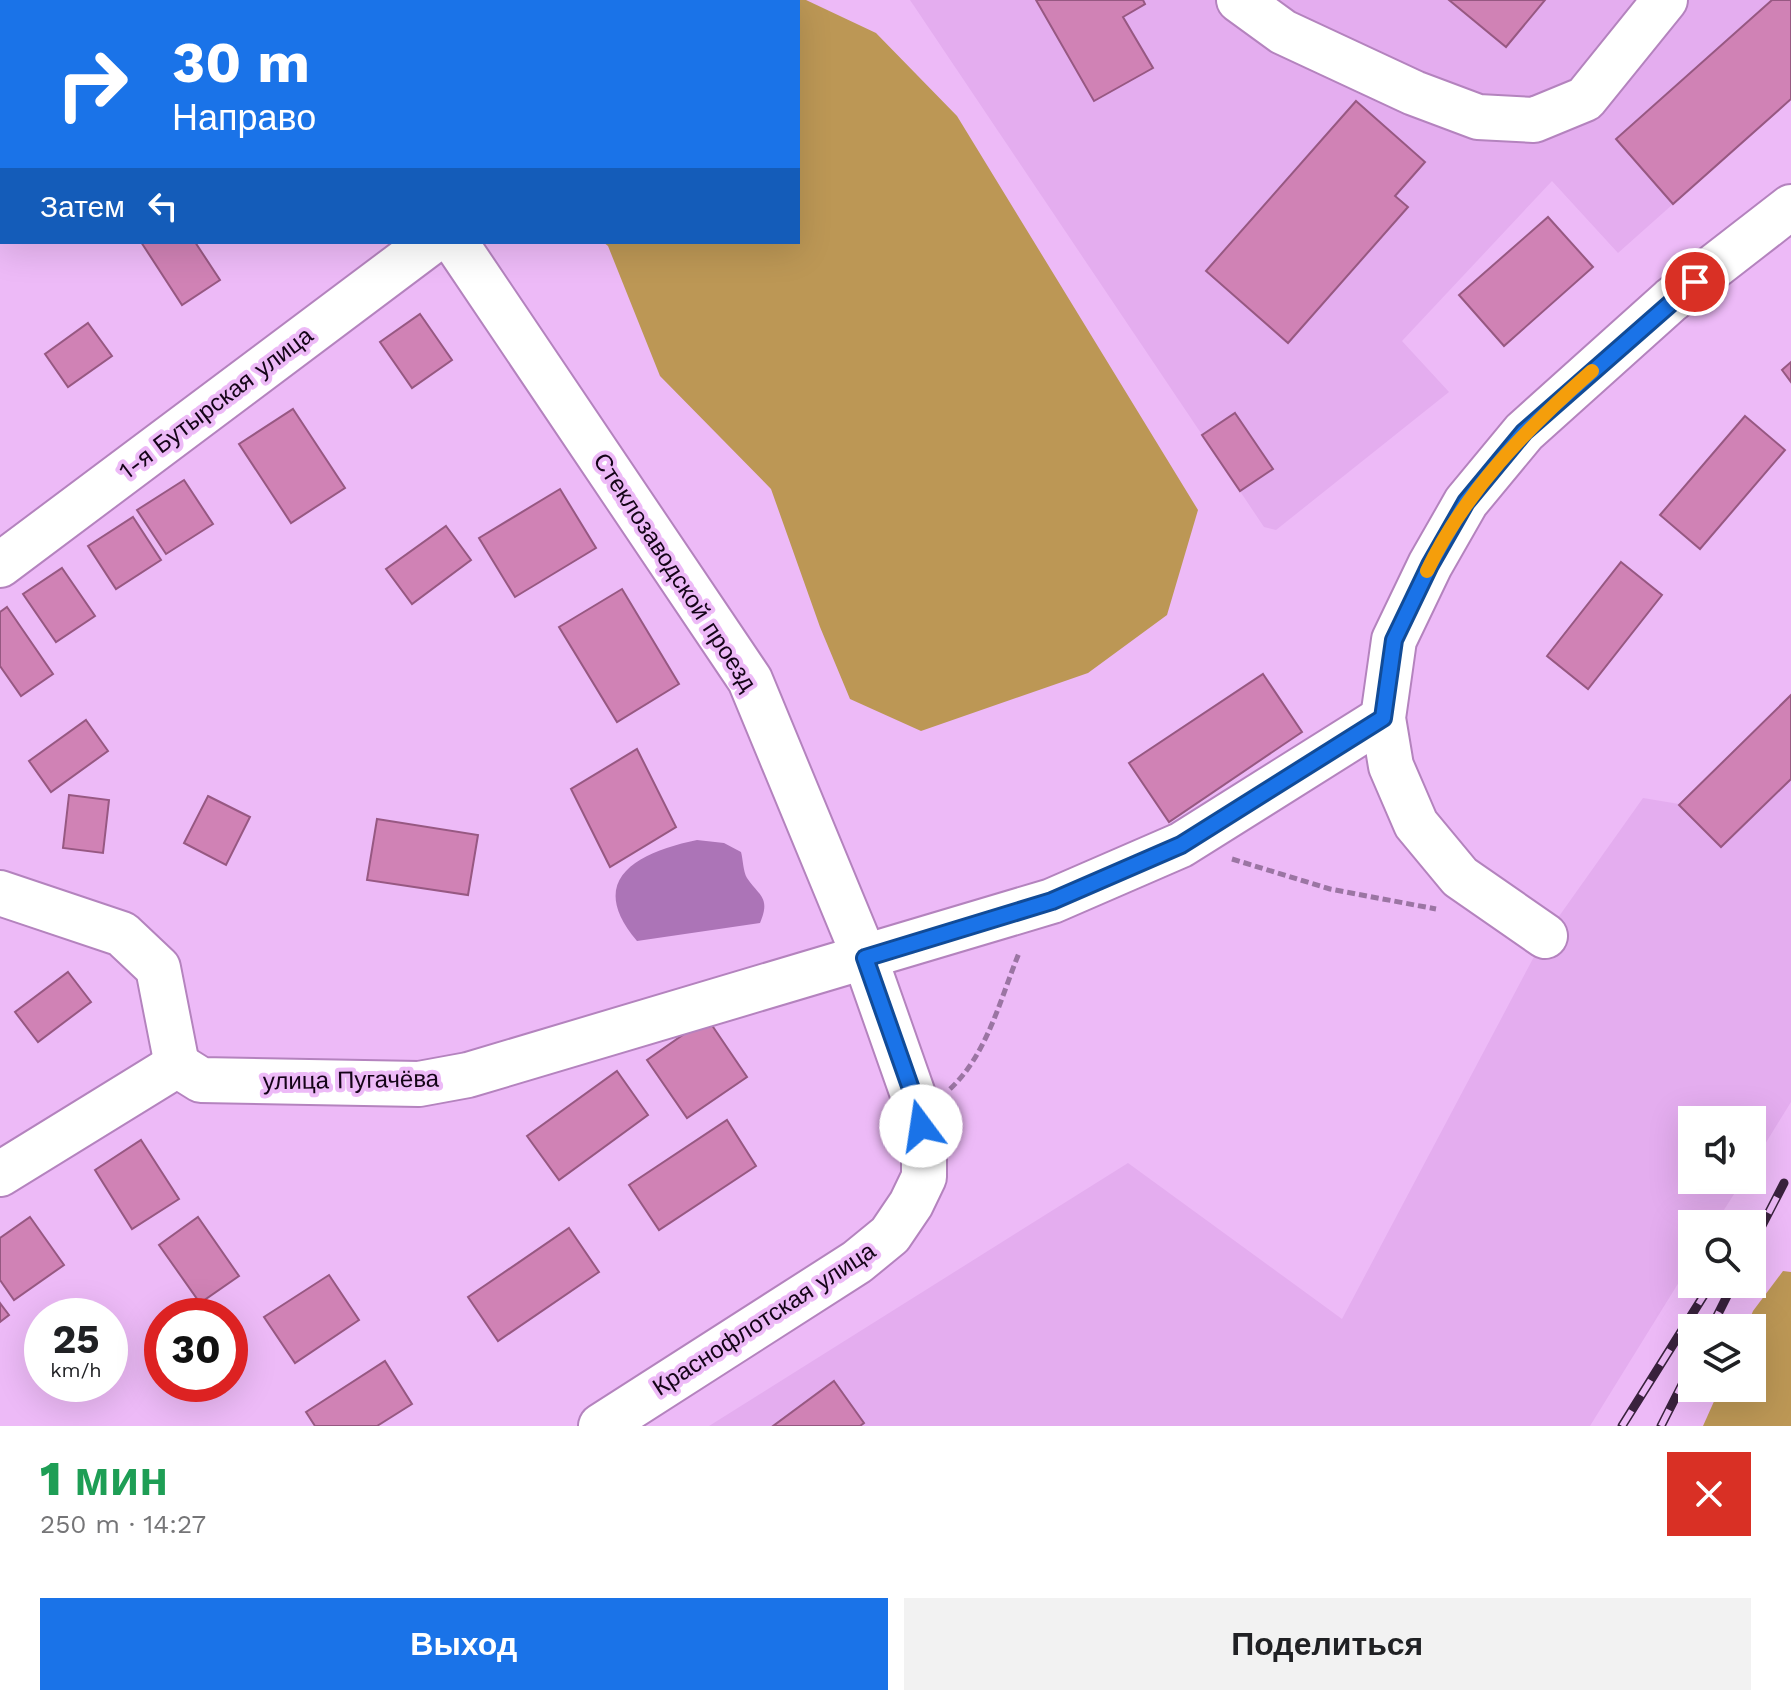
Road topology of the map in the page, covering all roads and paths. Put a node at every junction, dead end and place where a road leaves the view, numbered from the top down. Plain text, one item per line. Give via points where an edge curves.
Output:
1 (1239, 0) edge
2 (1665, 0) edge
3 (1791, 207) edge
4 (428, 244) edge
5 (456, 244) edge
6 (0, 565) edge
7 (1383, 718) junction
8 (1181, 845) junction
9 (0, 893) edge
10 (1446, 911) dead end
11 (1545, 936) dead end
12 (1020, 951) dead end
13 (865, 958) junction
14 (177, 1065) junction
15 (917, 1106) junction
16 (0, 1174) edge
17 (601, 1426) edge

1 - 2 street via 1283,32 1414,93 1478,117 1534,120 1585,99
3 - 7 street via 1671,300 1535,421 1466,502 1394,640
4 - 6 street, 1-я Бутырская улица
5 - 13 street, Стеклозаводской проезд via 750,680
7 - 8 street, улица Пугачёва
7 - 11 street via 1391,766 1416,824 1460,877
8 - 10 path via 1330,889
8 - 13 street, улица Пугачёва via 1052,901
9 - 14 street via 122,934 158,968
12 - 15 path via 985,1037 960,1080
13 - 14 street, улица Пугачёва via 468,1075 419,1084 201,1080
13 - 15 street, Стеклозаводской проезд
14 - 16 street
15 - 17 street, Краснофлотская улица via 924,1177 890,1235 857,1262

